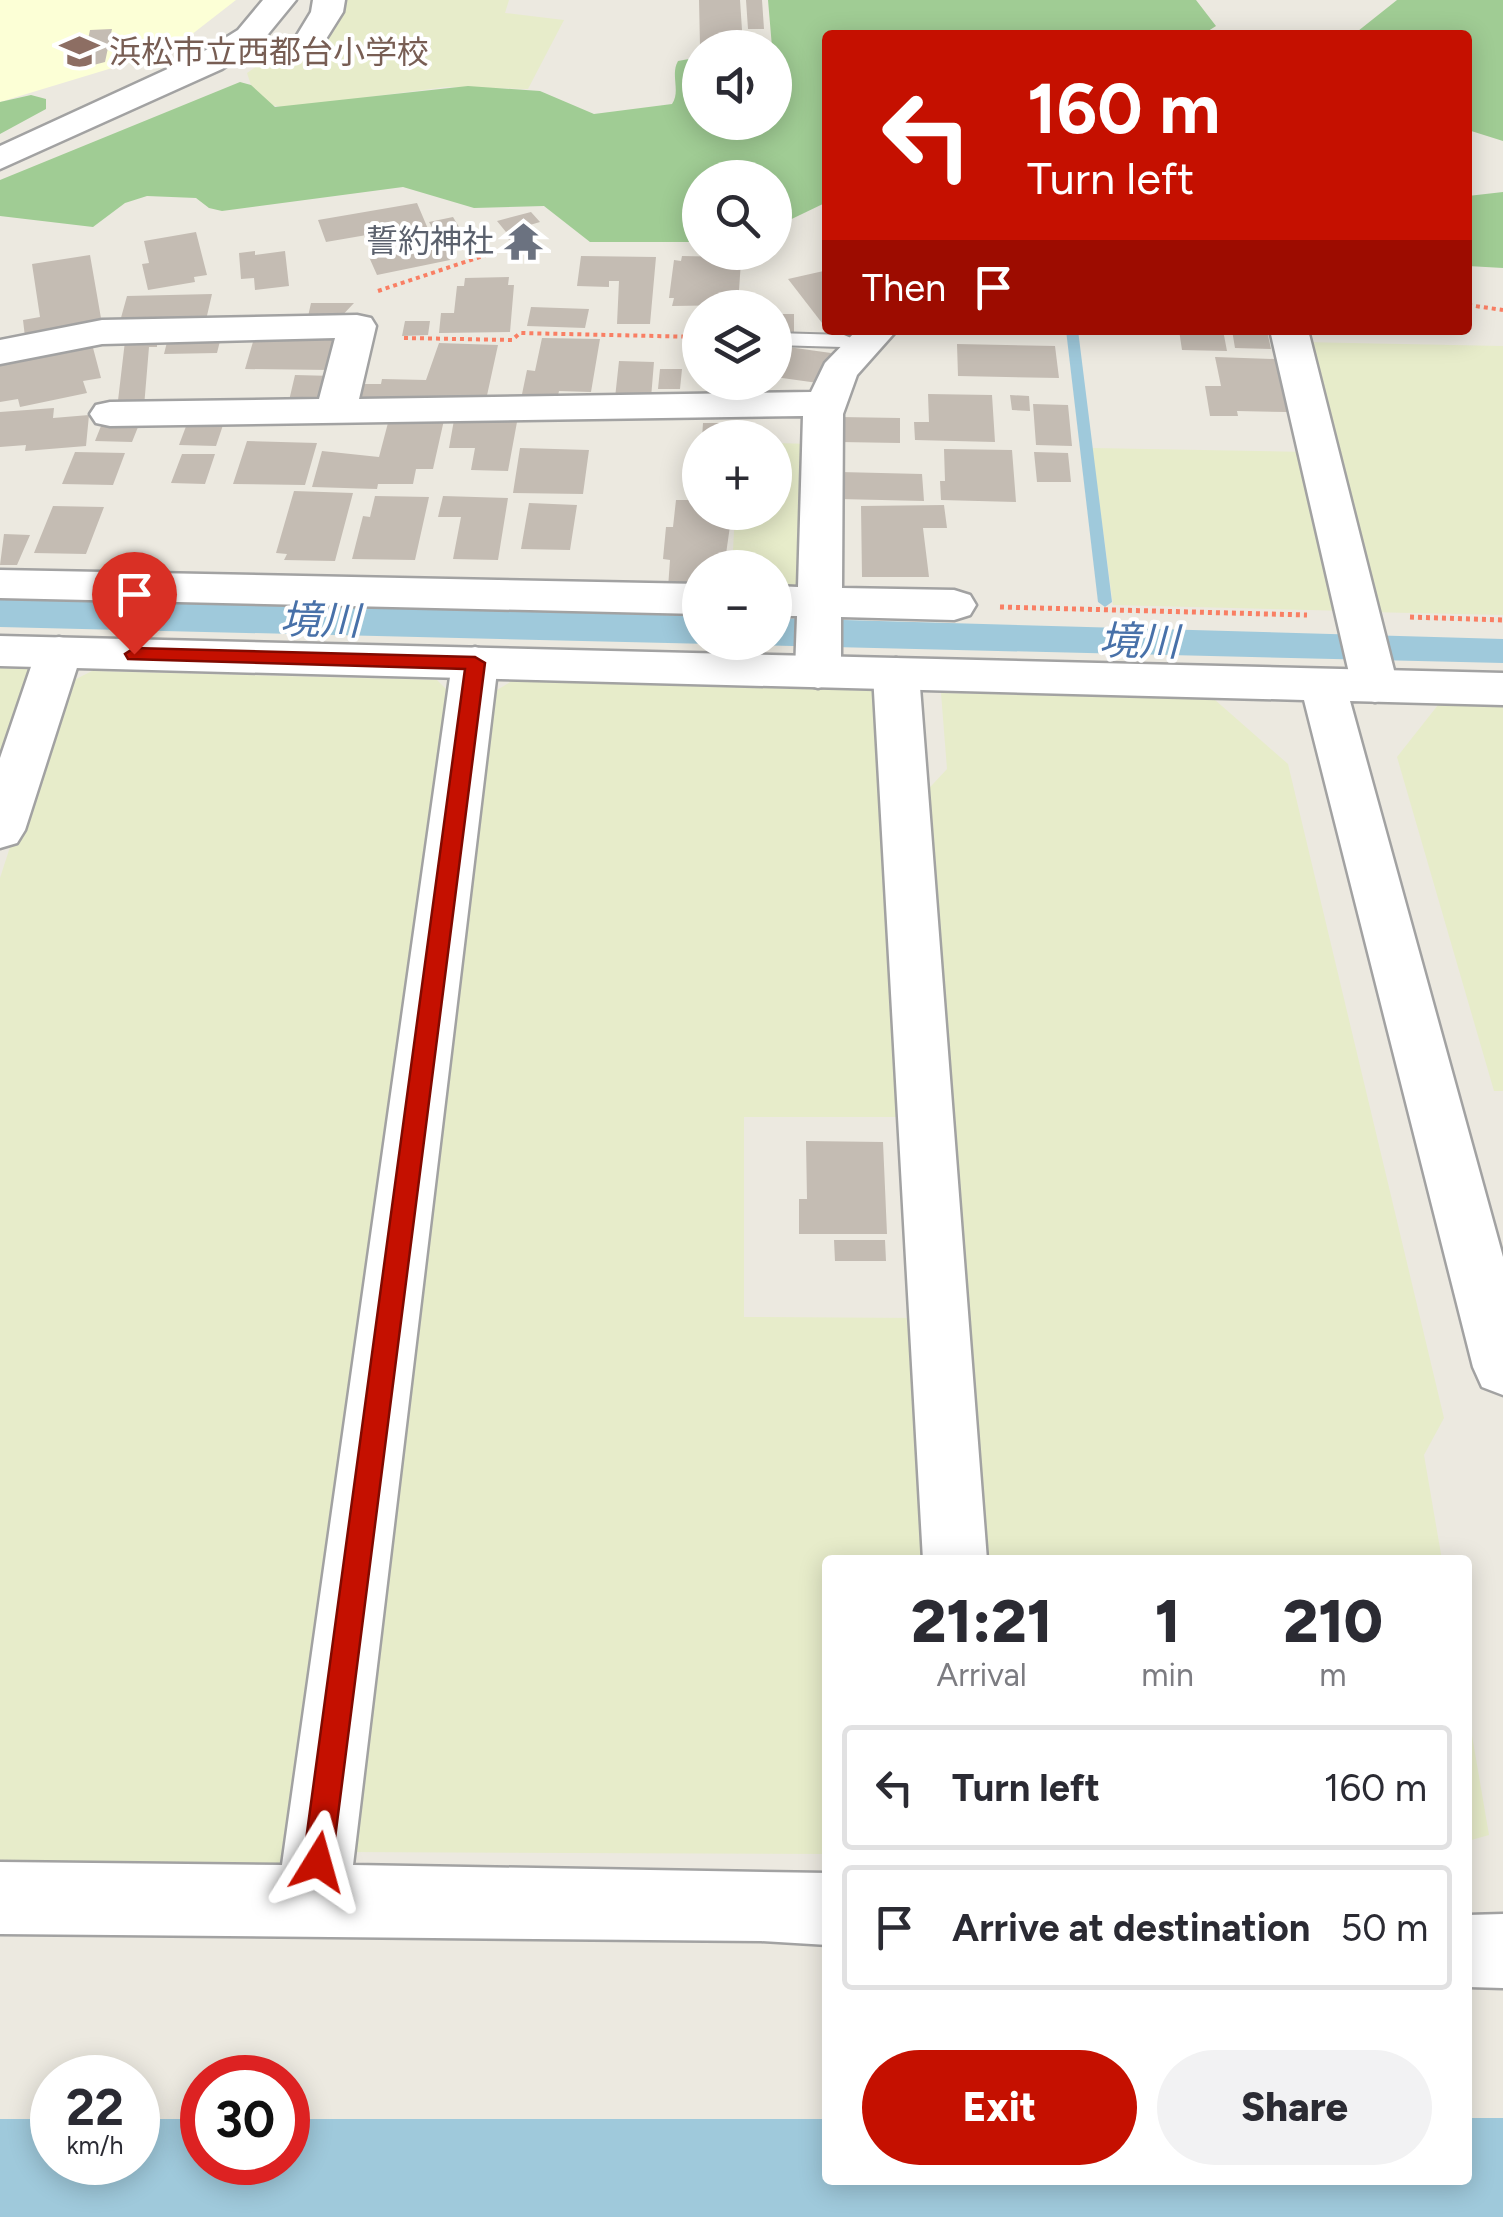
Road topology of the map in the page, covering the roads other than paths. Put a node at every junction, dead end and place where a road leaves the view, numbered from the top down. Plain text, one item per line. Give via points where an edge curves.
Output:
1 (280, 0) edge
2 (329, 0) edge
3 (310, 40) dead end
4 (0, 159) edge
5 (1290, 335) edge
6 (869, 338) edge
7 (792, 339) edge
8 (0, 352) edge
9 (826, 404) junction
10 (336, 410) junction
11 (110, 414) dead end
12 (0, 584) edge
13 (682, 599) edge
14 (954, 606) road end
15 (792, 614) edge
16 (818, 635) junction
17 (0, 651) edge
18 (58, 652) junction
19 (1357, 656) junction
20 (475, 663) junction
21 (896, 674) junction
22 (1503, 689) edge
23 (0, 830) edge
24 (1503, 1367) edge
25 (954, 1555) edge
26 (0, 1898) edge
27 (312, 1901) junction
28 (822, 1909) edge
29 (1472, 1951) edge
30 (1503, 1951) edge

1 - 4 street via 248,36 210,62
2 - 3 street
5 - 19 street
6 - 7 lane
6 - 9 street via 839,372
8 - 10 street via 102,332 355,331
9 - 10 street
9 - 16 street
10 - 11 street
12 - 13 street
14 - 16 street
15 - 16 street
16 - 20 street
16 - 21 street
17 - 18 street
18 - 20 street
18 - 23 street
19 - 21 street
19 - 22 street
19 - 24 street
20 - 27 street
21 - 25 street
26 - 27 street
27 - 28 street
29 - 30 street

